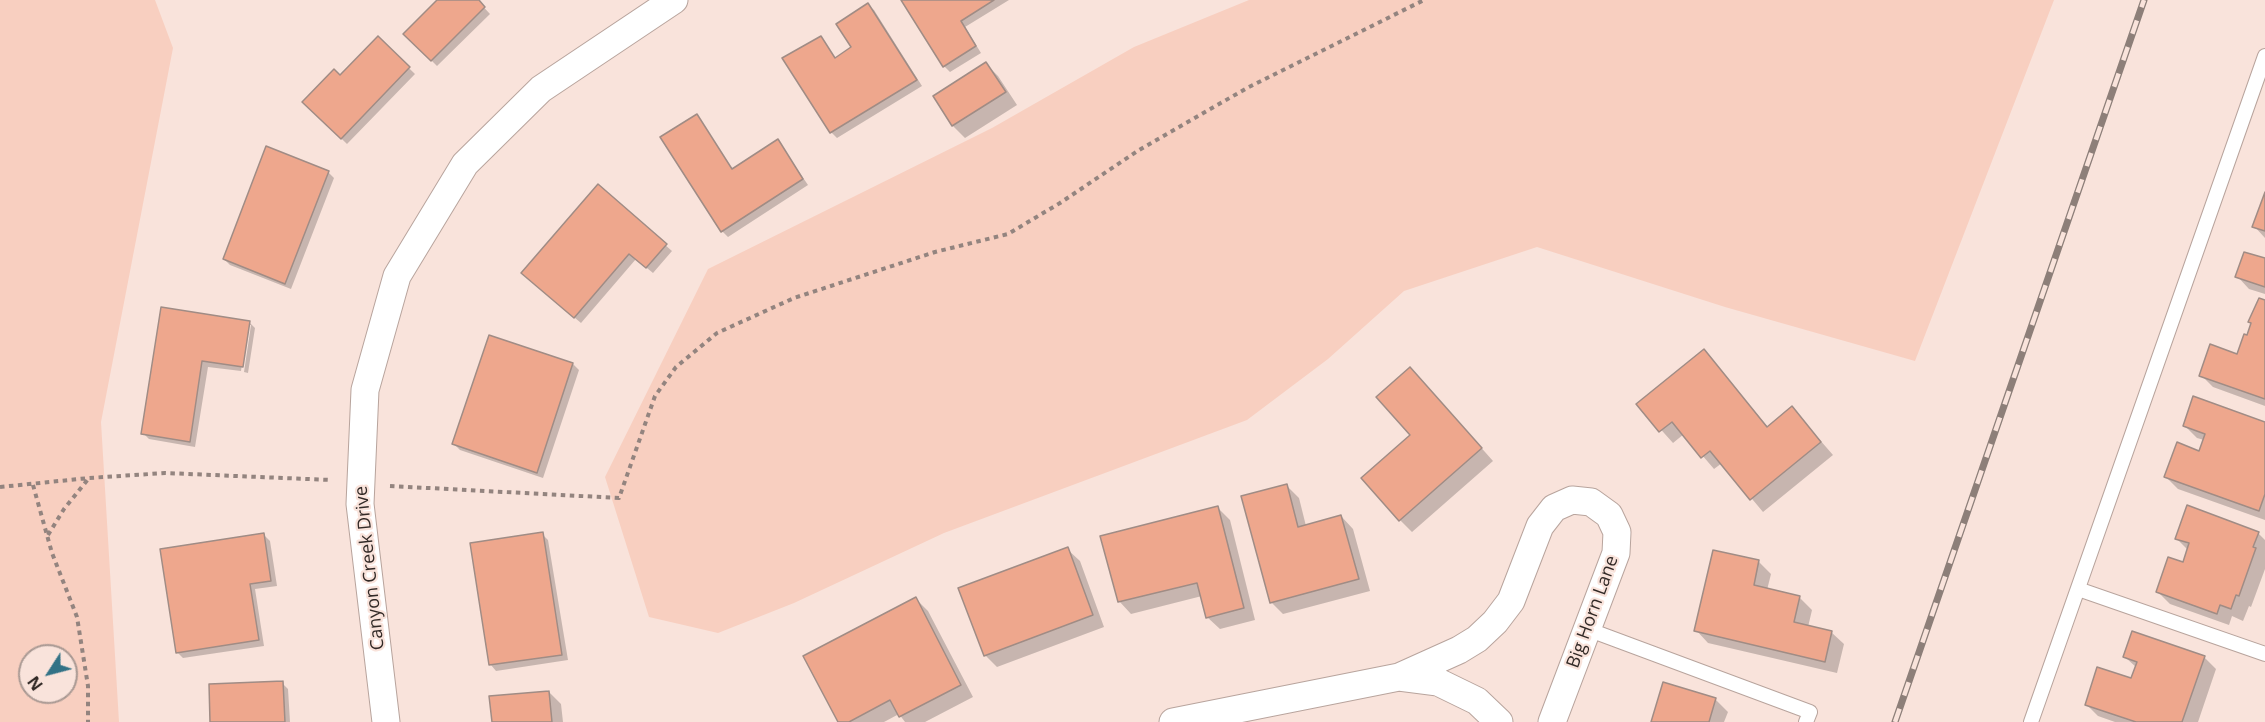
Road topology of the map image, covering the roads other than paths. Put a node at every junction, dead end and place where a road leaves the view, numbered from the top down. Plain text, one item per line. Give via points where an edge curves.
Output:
1 (674, 0) edge
2 (2265, 56) edge
3 (2078, 589) junction
4 (1587, 629) junction
5 (2265, 654) edge
6 (1398, 677) junction
7 (1205, 719) edge
8 (386, 722) edge
9 (1173, 722) edge
10 (1499, 722) edge
11 (1552, 722) edge
12 (1806, 722) edge
13 (2031, 722) edge

1 - 8 street, Canyon Creek Drive via 541,89 465,164 397,276 365,390 360,504
2 - 3 lane
3 - 5 lane
3 - 13 lane
4 - 6 street, Big Horn Lane via 1616,553 1617,532 1609,514 1591,502 1572,500 1554,508 1540,526 1511,601 1495,622 1459,650
4 - 11 street, Big Horn Lane
4 - 12 lane via 1810,712
6 - 7 street, Big Horn Lane
6 - 10 street, Big Horn Lane via 1438,682 1478,701
7 - 9 street, Big Horn Lane

